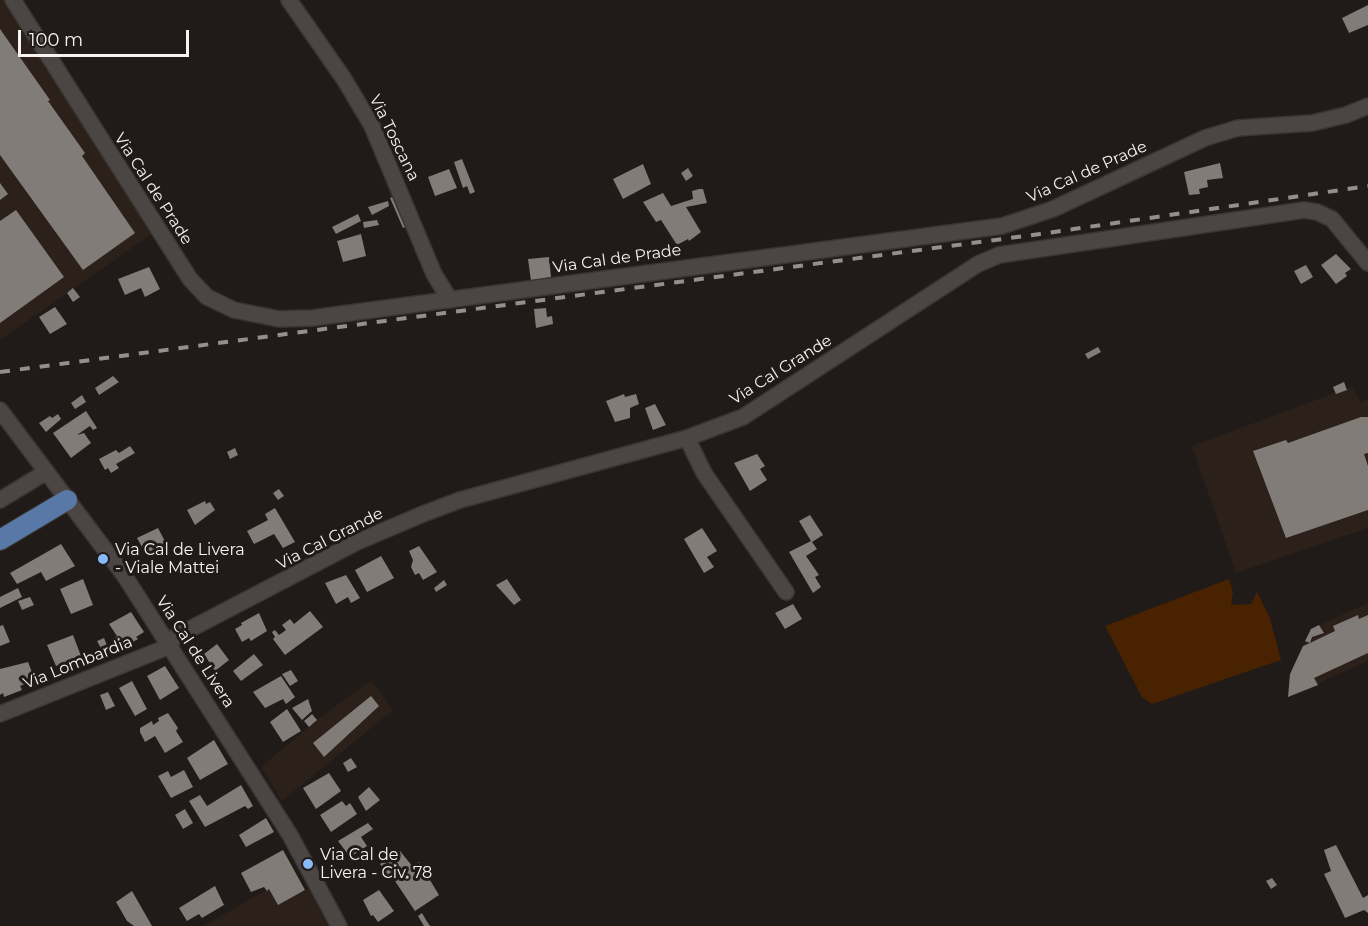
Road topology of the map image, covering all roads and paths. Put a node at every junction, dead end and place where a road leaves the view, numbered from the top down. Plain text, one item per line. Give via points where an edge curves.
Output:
1 (13, 0) edge
2 (289, 0) edge
3 (1368, 106) edge
4 (1368, 263) edge
5 (450, 300) junction
6 (0, 410) edge
7 (687, 438) junction
8 (46, 471) junction
9 (0, 500) edge
10 (67, 500) junction
11 (0, 540) edge
12 (786, 592) dead end
13 (169, 644) junction
14 (0, 714) edge
15 (339, 926) edge

1 - 5 street, Via Cal de Prade via 190,279 207,297 234,310 279,319
2 - 5 street, Via Toscana via 372,126 434,274
3 - 5 street, Via Cal de Prade via 1312,123 1238,128 1205,138 1012,224
4 - 7 street, Via Cal Grande via 1332,219 1304,210 999,255 978,264 743,417
6 - 8 street, Via Cal de Livera
7 - 12 street via 704,473
7 - 13 street, Via Cal Grande via 460,500 423,514 357,542 175,637
8 - 9 street
8 - 10 street, Via Cal de Livera
10 - 11 main road
10 - 13 street, Via Cal de Livera via 124,575
13 - 14 street, Via Lombardia
13 - 15 street, Via Cal de Livera via 290,834

